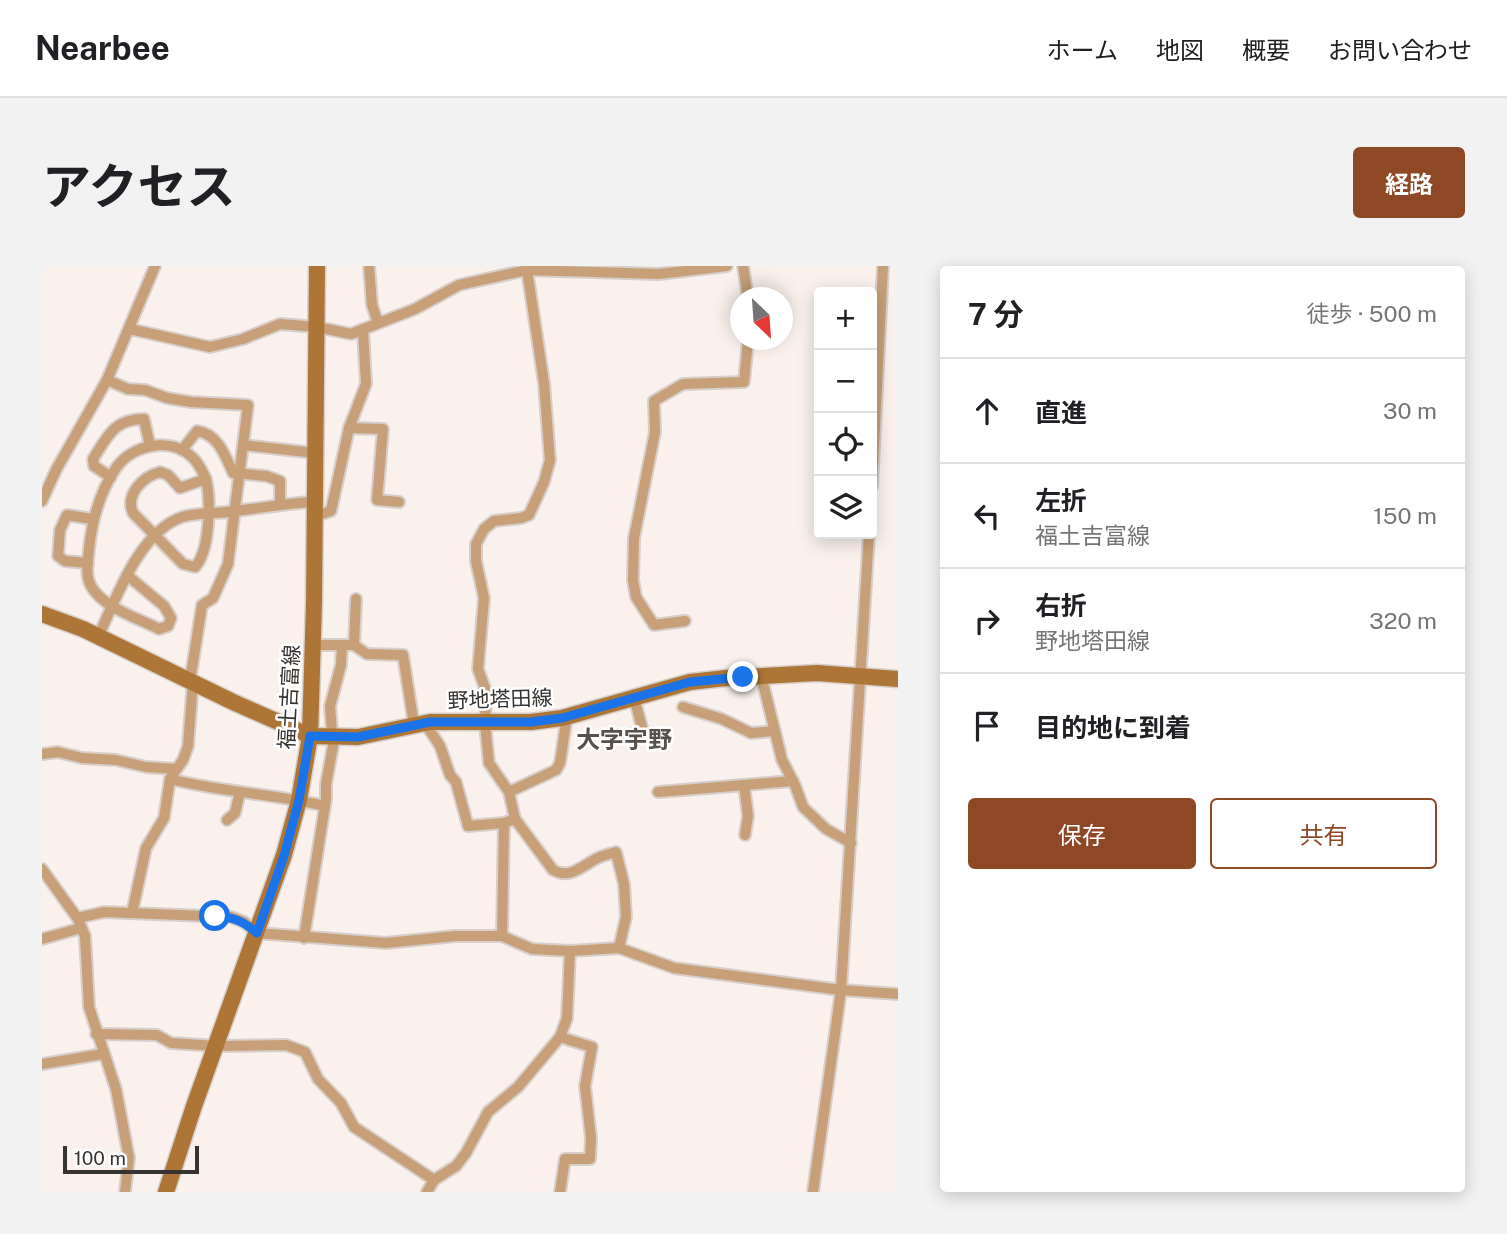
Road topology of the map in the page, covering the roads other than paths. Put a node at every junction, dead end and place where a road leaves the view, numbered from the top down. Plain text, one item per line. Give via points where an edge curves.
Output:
1 (155, 266) edge
2 (317, 266) edge
3 (369, 266) edge
4 (727, 266) edge
5 (743, 266) edge
6 (883, 266) edge
7 (524, 269) edge
8 (746, 287) edge
9 (378, 323) junction
10 (317, 327) junction
11 (130, 328) junction
12 (363, 329) junction
13 (747, 350) edge
14 (107, 380) junction
15 (349, 429) junction
16 (243, 445) junction
17 (150, 446) junction
18 (183, 450) junction
19 (315, 453) junction
20 (239, 475) junction
21 (872, 476) edge
22 (111, 477) junction
23 (206, 480) junction
24 (42, 501) edge
25 (399, 502) dead end
26 (280, 504) junction
27 (315, 509) junction
28 (235, 511) junction
29 (209, 513) junction
30 (92, 519) junction
31 (155, 536) junction
32 (869, 539) edge
33 (88, 563) junction
34 (127, 575) junction
35 (356, 599) dead end
36 (113, 606) junction
37 (42, 614) edge
38 (685, 621) dead end
39 (98, 637) junction
40 (313, 645) junction
41 (342, 645) junction
42 (354, 645) junction
43 (862, 675) junction
44 (761, 676) junction
45 (898, 679) edge
46 (191, 682) junction
47 (634, 697) junction
48 (682, 707) dead end
49 (567, 716) junction
50 (420, 724) junction
51 (485, 724) junction
52 (775, 731) junction
53 (310, 736) junction
54 (332, 737) junction
55 (622, 737) dead end
56 (42, 754) edge
57 (173, 774) junction
58 (793, 781) junction
59 (744, 785) junction
60 (240, 792) junction
61 (509, 792) junction
62 (658, 792) dead end
63 (299, 800) junction
64 (325, 806) junction
65 (515, 819) junction
66 (227, 820) dead end
67 (504, 823) junction
68 (745, 835) dead end
69 (851, 843) junction
70 (42, 869) edge
71 (132, 913) junction
72 (82, 923) junction
73 (257, 933) junction
74 (502, 936) junction
75 (304, 937) junction
76 (42, 939) edge
77 (619, 948) junction
78 (570, 951) junction
79 (841, 990) junction
80 (898, 994) edge
81 (96, 1034) junction
82 (560, 1037) junction
83 (216, 1046) junction
84 (103, 1054) junction
85 (42, 1064) edge
86 (434, 1181) junction
87 (125, 1192) edge
88 (166, 1192) edge
89 (427, 1192) edge
90 (560, 1192) edge
91 (813, 1192) edge

1 - 11 street
2 - 10 main road, 福土吉富線
3 - 9 street
4 - 7 street via 659,274
5 - 8 street
6 - 21 street
7 - 9 street via 459,285
7 - 51 street via 544,383 550,460 529,515 494,521 476,544 484,598 478,669 486,691
9 - 12 street
10 - 11 street via 280,324 243,340 210,347
10 - 12 street via 351,334
10 - 19 main road, 福土吉富線
11 - 14 street
12 - 15 street via 366,384
13 - 38 street via 744,382 683,383 654,401 656,432 634,538 633,580 636,597 654,625
14 - 16 street via 167,398 248,405
14 - 24 street
15 - 25 street via 383,429 377,500
15 - 27 street via 331,511
16 - 19 street
16 - 20 street
17 - 18 street via 165,444
17 - 22 street via 118,465
17 - 22 street via 144,419 121,423 93,459 94,466
18 - 20 street via 197,431 207,432 233,473
18 - 23 street via 199,465
19 - 27 main road, 福土吉富線
20 - 26 street via 280,481
20 - 28 street
22 - 30 street
23 - 29 street
23 - 31 street via 180,488 160,472 142,481 130,505
26 - 27 street
26 - 28 street
27 - 40 main road, 福土吉富線
28 - 29 street
28 - 46 street via 228,564 213,598 202,605
29 - 31 street via 182,517
29 - 31 street via 201,561 195,568 183,565
30 - 33 street
30 - 33 street via 67,514 60,530 58,556
31 - 34 street
32 - 43 street
33 - 36 street via 91,587
34 - 36 street
34 - 36 street via 164,606 171,618 168,626 159,629
35 - 42 street
36 - 39 street
37 - 39 main road, 野地塔田線
39 - 46 main road, 野地塔田線
40 - 41 street
40 - 53 main road, 福土吉富線
41 - 42 street
41 - 54 street via 330,706
42 - 50 street via 367,654 403,655
43 - 44 main road, 野地塔田線
43 - 45 main road, 野地塔田線
43 - 69 street
44 - 47 main road, 野地塔田線 via 690,682
44 - 52 street
46 - 53 main road, 野地塔田線
46 - 57 street via 188,746
47 - 49 main road, 野地塔田線
47 - 55 street via 643,733
48 - 52 street via 751,733
49 - 51 main road, 野地塔田線
49 - 61 street via 556,770
50 - 51 main road, 野地塔田線
50 - 54 main road, 野地塔田線 via 358,737
50 - 67 street via 440,746 468,826
51 - 61 street via 489,763
52 - 58 street
53 - 54 main road, 野地塔田線
53 - 63 main road, 福土吉富線
54 - 64 street
56 - 57 street via 116,760
57 - 60 street via 212,789
57 - 71 street via 164,818 146,848
58 - 59 street
58 - 69 street via 803,807 826,829
59 - 62 street
59 - 68 street
60 - 63 street
60 - 66 street via 235,813
61 - 65 street
63 - 64 street
63 - 73 main road, 福土吉富線
64 - 75 street
65 - 67 street
65 - 77 street via 559,874 616,852 626,917
67 - 74 street
69 - 79 street
70 - 72 street
71 - 72 street via 104,912
71 - 73 street via 231,917
72 - 76 street
72 - 81 street via 89,1007
73 - 75 street
73 - 83 main road, 福土吉富線
74 - 75 street via 386,943
74 - 78 street via 531,948
77 - 78 street
77 - 79 street via 674,968
78 - 82 street via 567,1017
79 - 80 street
79 - 91 street
81 - 83 street via 157,1035 171,1043
81 - 84 street
82 - 86 street via 518,1087 488,1112 456,1166
82 - 90 street via 592,1047 585,1086 590,1159 565,1159
83 - 86 street via 286,1045 305,1052 318,1079 341,1103 354,1127
83 - 88 main road, 福土吉富線
84 - 85 street
84 - 87 street via 116,1088 129,1158
86 - 89 street

